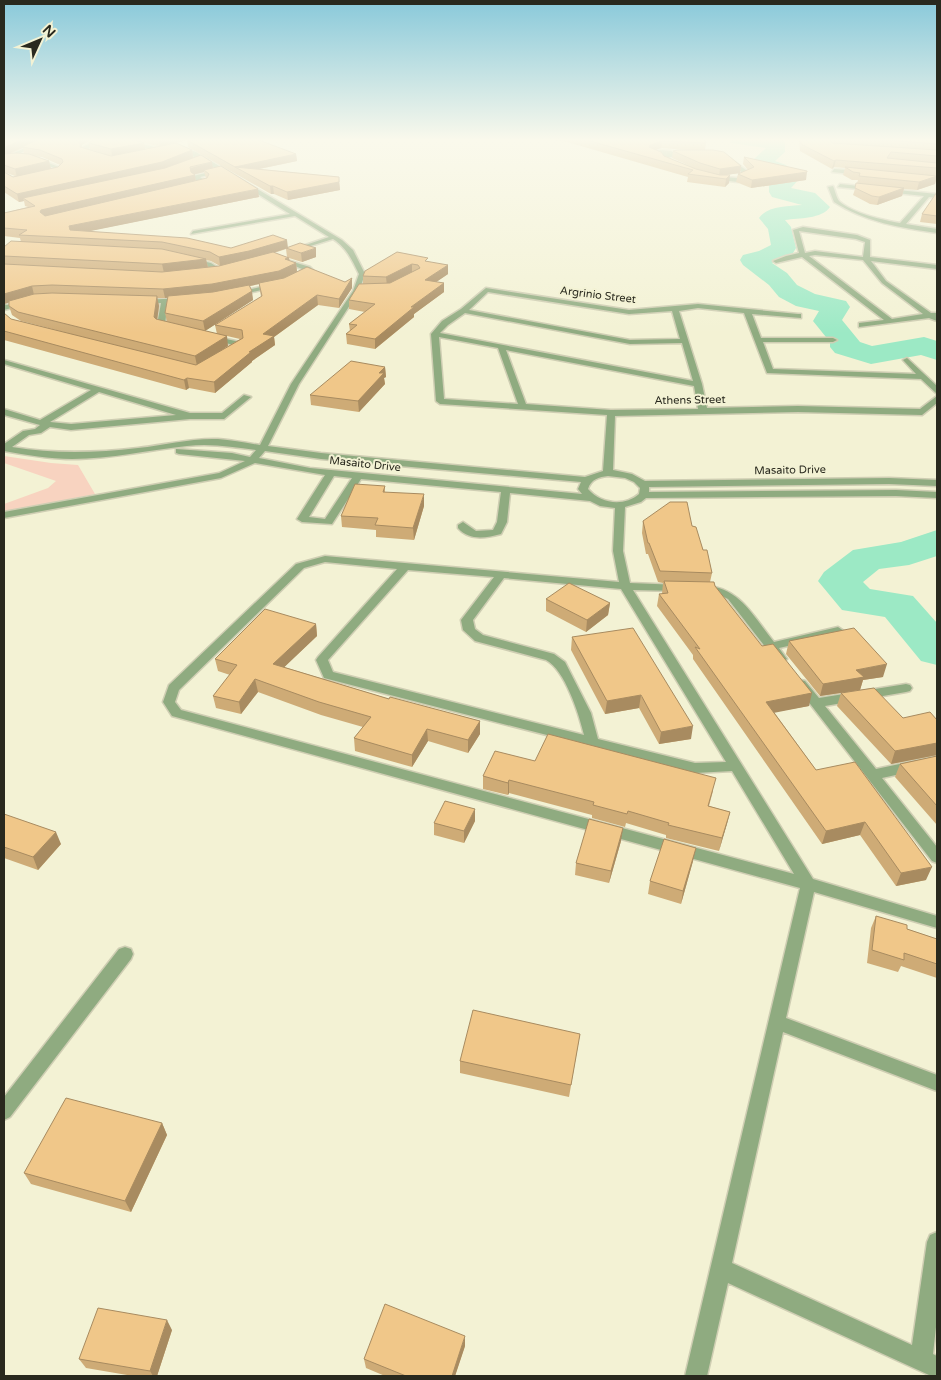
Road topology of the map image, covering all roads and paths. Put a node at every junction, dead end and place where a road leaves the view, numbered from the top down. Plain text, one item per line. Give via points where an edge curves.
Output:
1 (280, 203) edge
2 (840, 203) edge
3 (921, 203) edge
4 (298, 214) junction
5 (902, 225) junction
6 (937, 231) edge
7 (193, 233) dead end
8 (334, 237) junction
9 (802, 254) junction
10 (182, 258) edge
11 (866, 260) junction
12 (776, 261) dead end
13 (937, 267) edge
14 (228, 269) edge
15 (220, 270) junction
16 (212, 272) edge
17 (291, 281) edge
18 (283, 284) edge
19 (357, 289) junction
20 (366, 290) edge
21 (231, 294) edge
22 (35, 299) edge
23 (195, 299) edge
24 (132, 302) edge
25 (165, 302) junction
26 (5, 307) edge
27 (675, 309) junction
28 (464, 311) junction
29 (747, 311) junction
30 (798, 316) dead end
31 (935, 316) edge
32 (6, 317) edge
33 (890, 321) junction
34 (862, 325) dead end
35 (179, 329) edge
36 (213, 331) edge
37 (435, 334) junction
38 (758, 340) junction
39 (833, 340) dead end
40 (686, 341) junction
41 (501, 348) junction
42 (226, 353) edge
43 (907, 360) dead end
44 (4, 362) edge
45 (924, 377) junction
46 (698, 384) junction
47 (99, 389) junction
48 (937, 391) edge
49 (246, 397) dead end
50 (937, 399) edge
51 (523, 406) junction
52 (703, 411) junction
53 (4, 412) edge
54 (611, 414) junction
55 (190, 416) junction
56 (42, 423) junction
57 (263, 447) junction
58 (4, 448) edge
59 (138, 451) junction
60 (252, 461) junction
61 (331, 473) junction
62 (608, 473) junction
63 (358, 476) junction
64 (587, 480) junction
65 (937, 483) edge
66 (643, 484) junction
67 (506, 490) junction
68 (644, 495) junction
69 (937, 495) edge
70 (591, 498) junction
71 (620, 505) junction
72 (4, 515) edge
73 (463, 525) dead end
74 (405, 566) junction
75 (502, 575) junction
76 (625, 586) junction
77 (838, 631) edge
78 (771, 646) junction
79 (906, 688) dead end
80 (816, 703) junction
81 (592, 741) junction
82 (937, 761) edge
83 (736, 766) junction
84 (872, 775) junction
85 (937, 858) edge
86 (808, 884) junction
87 (937, 922) edge
88 (125, 954) dead end
89 (777, 1022) junction
90 (937, 1084) edge
91 (4, 1111) edge
92 (937, 1242) edge
93 (721, 1269) junction
94 (929, 1363) edge
95 (696, 1376) edge

1 - 4 street
2 - 5 street via 868,217
3 - 5 street
4 - 7 street
4 - 8 street
5 - 6 street
8 - 17 street via 274,257 311,271
8 - 19 street via 350,250 362,274
9 - 11 street
9 - 11 street via 796,230 804,229 868,241
9 - 12 street
9 - 33 street
10 - 15 street via 210,264
11 - 13 street
11 - 31 street via 884,282
14 - 15 street
15 - 16 street
18 - 21 street via 256,293
19 - 20 street
19 - 57 street via 295,384
22 - 26 street
23 - 25 street
24 - 25 street
25 - 35 street via 161,324
26 - 32 street
27 - 28 street, Argrinio Street via 629,312 486,290
27 - 29 street, Argrinio Street via 698,306
27 - 40 street
28 - 37 street via 445,322
28 - 40 street via 630,342
29 - 30 street, Argrinio Street
29 - 38 street
31 - 33 street
33 - 34 street
36 - 42 street via 206,336 240,344
37 - 41 street
37 - 51 street, Athens Street via 440,401
38 - 39 street
38 - 45 street via 770,371
40 - 46 street
41 - 46 street
41 - 51 street
43 - 45 street
44 - 47 street
45 - 48 street
46 - 52 street
47 - 55 street
47 - 56 street
49 - 55 street via 224,416
50 - 52 street, Athens Street via 922,412
51 - 54 street, Athens Street
52 - 54 street, Athens Street
53 - 56 street
54 - 62 street
55 - 56 street via 71,427
56 - 58 street via 38,431 26,433
57 - 59 street, Masaito Drive via 218,442
57 - 60 street
57 - 64 street, Masaito Drive via 321,456
58 - 59 street, Masaito Drive via 42,455 74,456
59 - 60 street, Masaito Drive via 206,452
60 - 61 street, Masaito Drive
60 - 72 street via 221,475
61 - 63 street, Masaito Drive
61 - 63 street via 302,519 328,522
62 - 64 street
62 - 66 street via 632,477
63 - 67 street, Masaito Drive
64 - 70 street via 583,489
65 - 66 street, Masaito Drive
66 - 68 street
67 - 70 street, Masaito Drive
67 - 73 street via 502,522 497,532 484,535 468,533
68 - 69 street, Masaito Drive
68 - 71 street via 636,502
70 - 71 street, Masaito Drive
71 - 76 street via 618,551
74 - 75 street
74 - 81 street via 322,660 328,675
74 - 86 street via 325,559 300,566 172,688 169,702 177,713
75 - 76 street
75 - 81 street via 467,620 469,630 479,638 558,662 585,713
76 - 78 street via 716,589 732,597
76 - 83 street
77 - 78 street
78 - 80 street
79 - 80 street
80 - 84 street
81 - 83 street via 695,768
82 - 84 street
83 - 86 street
84 - 85 street
86 - 87 street
86 - 89 street
88 - 91 street
89 - 90 street
89 - 93 street
92 - 94 street
93 - 94 street
93 - 95 street

